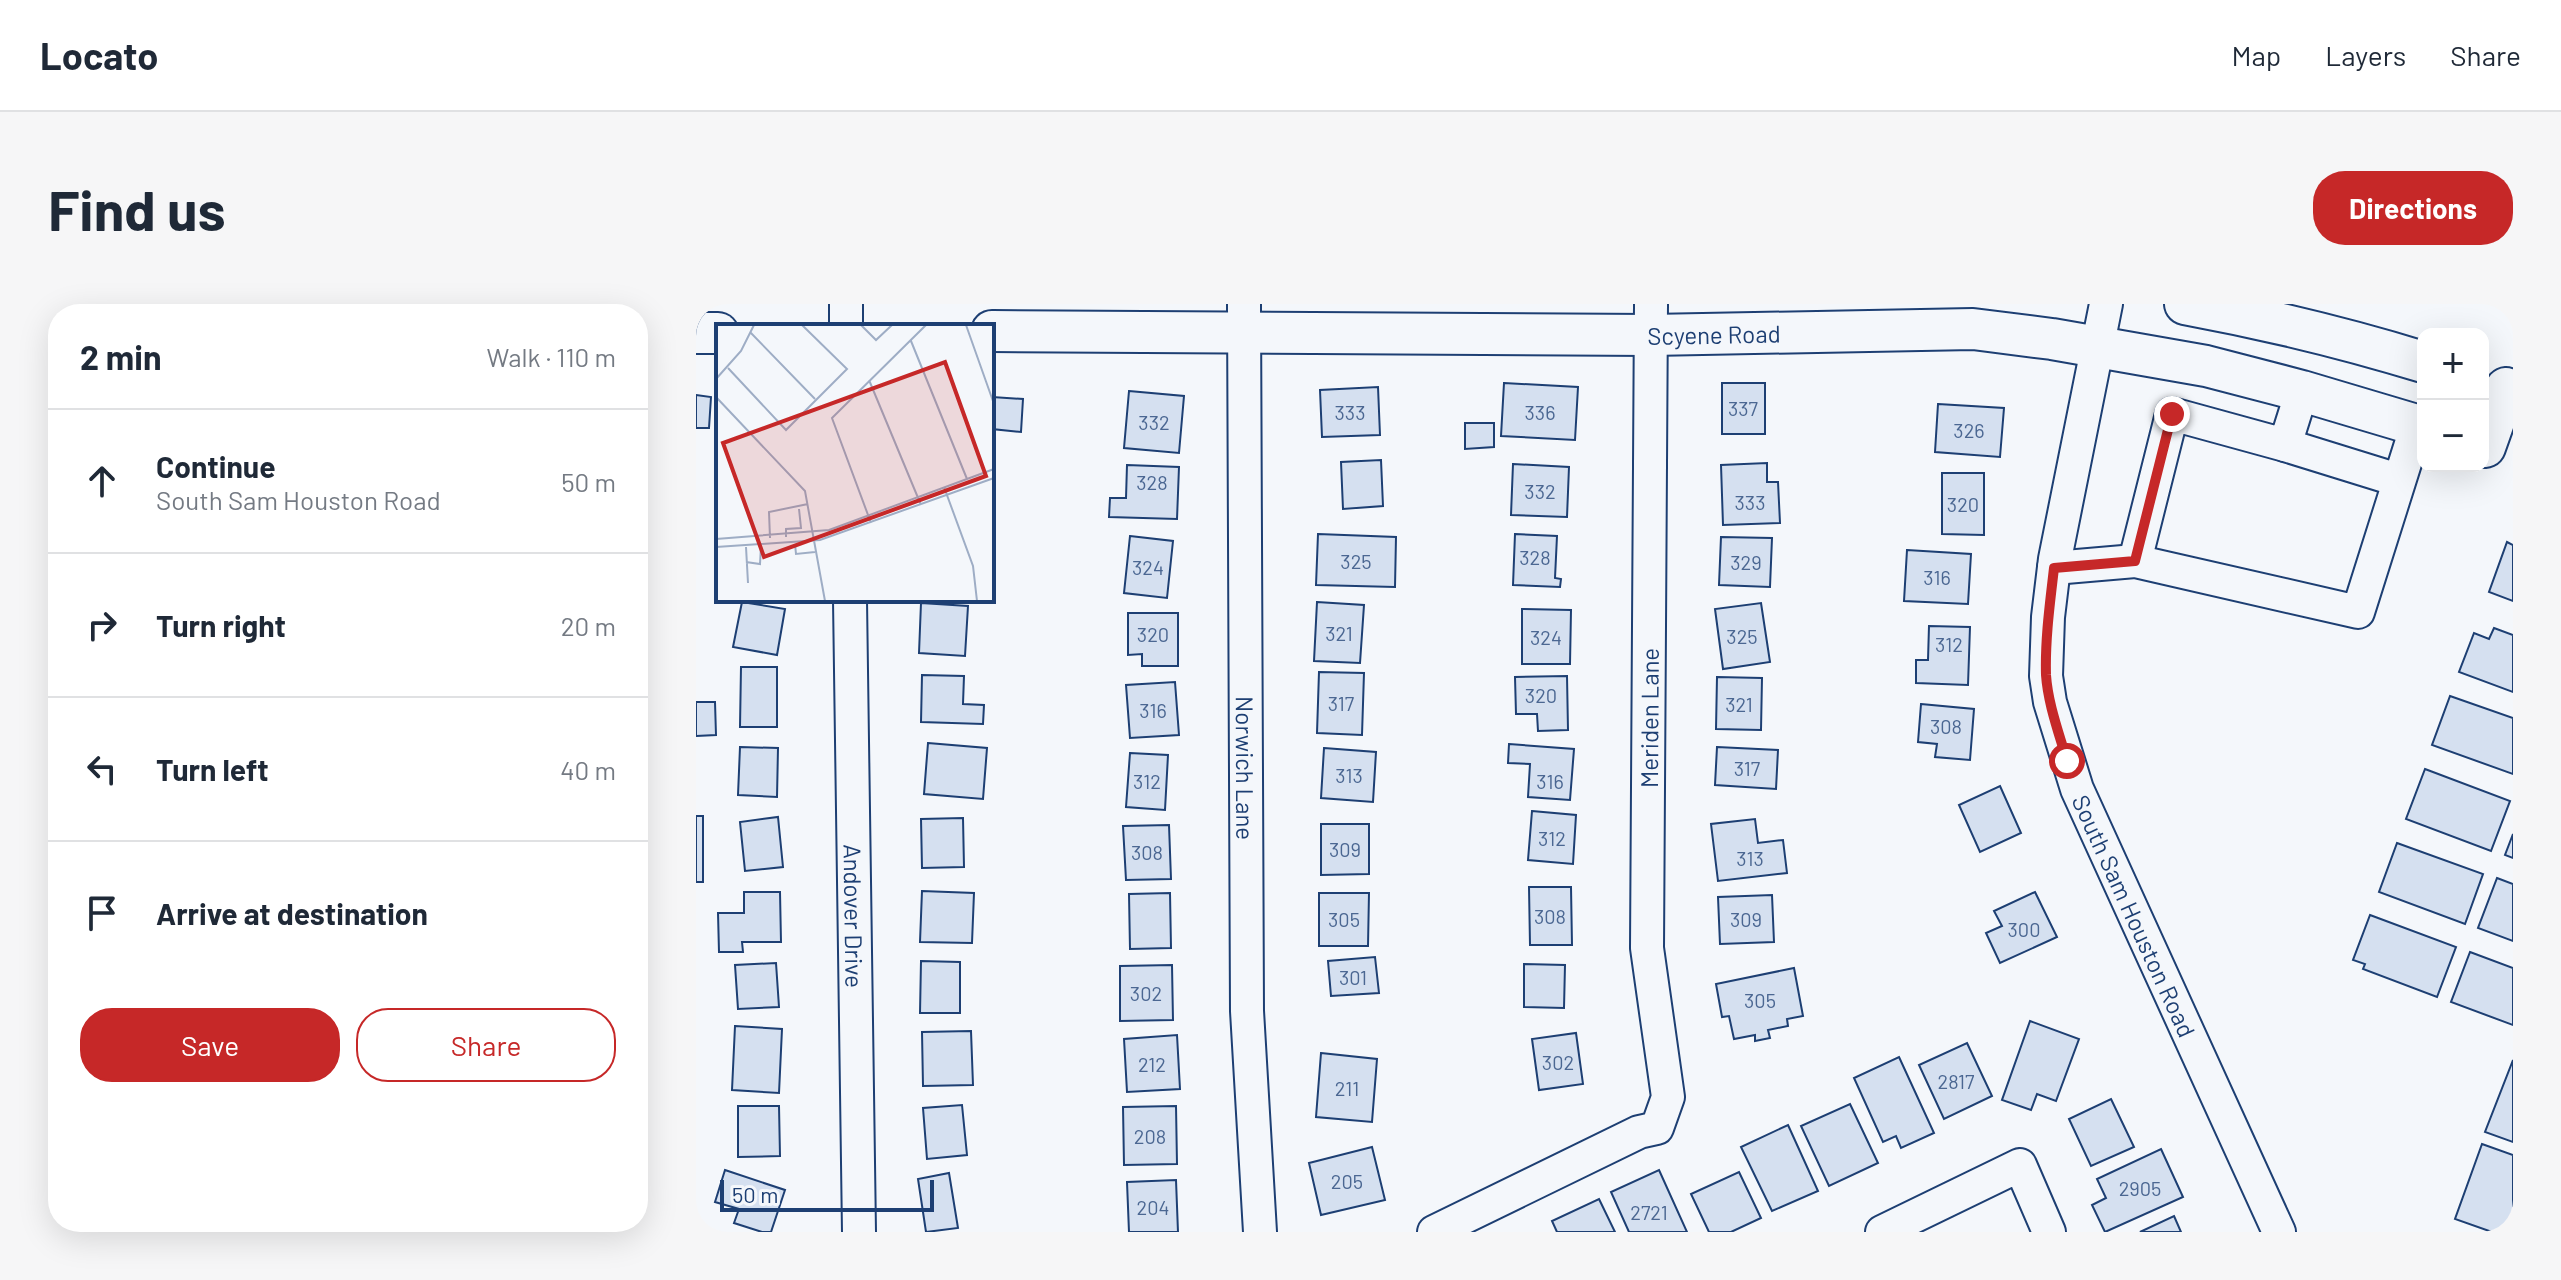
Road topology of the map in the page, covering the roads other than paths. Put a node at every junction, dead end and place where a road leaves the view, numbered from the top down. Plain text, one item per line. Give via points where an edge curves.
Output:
1 (2106, 304) edge
2 (2185, 304) edge
3 (2257, 311) edge
4 (1244, 318) edge
5 (1651, 319) edge
6 (1017, 322) edge
7 (2098, 347) junction
8 (2417, 360) edge
9 (2504, 382) edge
10 (2302, 391) junction
11 (2417, 425) edge
12 (2417, 433) edge
13 (2285, 445) junction
14 (2494, 450) edge
15 (2398, 480) junction
16 (2135, 561) junction
17 (2054, 568) junction
18 (850, 602) edge
19 (859, 1232) edge
20 (1260, 1232) edge
21 (1434, 1232) edge
22 (1882, 1232) edge
23 (2049, 1232) edge
24 (2279, 1232) edge

1 - 7 street, South Sam Houston Road
2 - 3 main road
3 - 8 main road
4 - 5 main road, Scyene Road
4 - 6 main road, Scyene Road
4 - 20 street, Norwich Lane via 1247,1011
5 - 7 main road, Scyene Road via 1973,329
5 - 21 street, Meriden Lane via 1647,948 1668,1097 1657,1128
7 - 10 main road, Scyene Road via 2206,366
7 - 17 street, South Sam Houston Road
9 - 14 main road
10 - 11 main road, Scyene Road
10 - 13 street
12 - 15 street
13 - 15 street
13 - 16 street via 2172,414
15 - 16 street via 2358,612
16 - 17 street
17 - 24 street, South Sam Houston Road via 2046,676 2067,761
18 - 19 street, Andover Drive
22 - 23 street via 2020,1165

